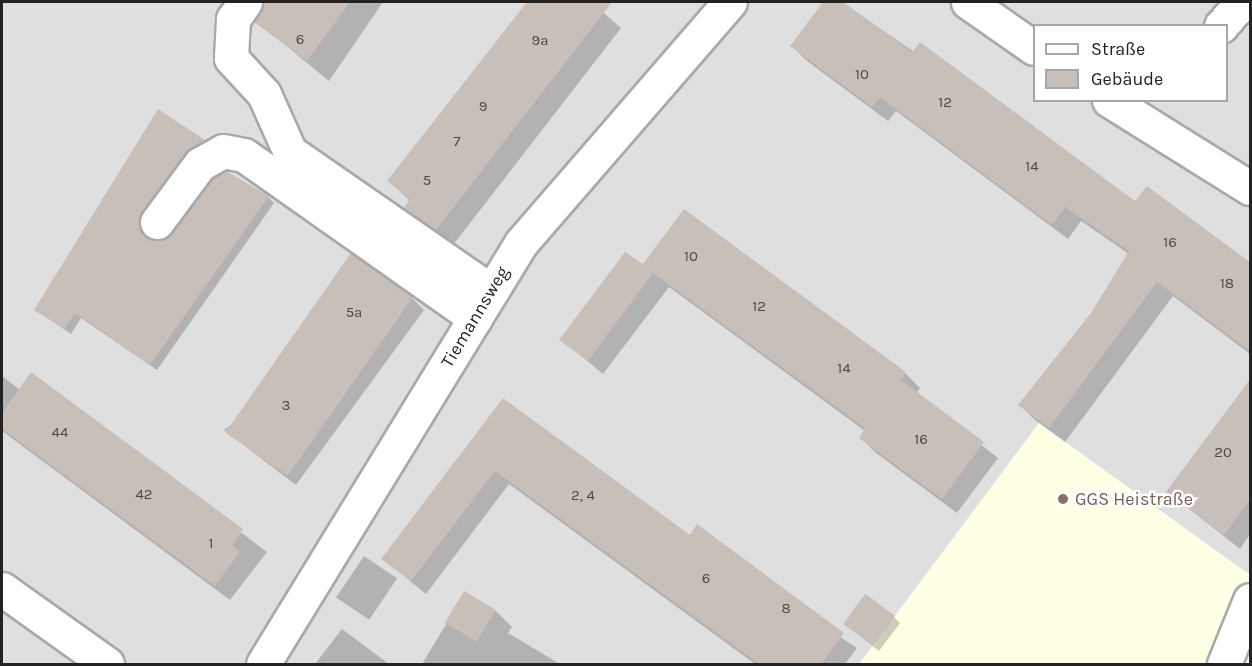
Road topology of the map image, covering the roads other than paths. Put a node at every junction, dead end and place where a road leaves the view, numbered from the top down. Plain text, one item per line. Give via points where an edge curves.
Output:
1 (730, 2) edge
2 (968, 2) edge
3 (1242, 2) edge
4 (239, 10) edge
5 (1223, 24) edge
6 (1033, 47) edge
7 (1118, 102) edge
8 (1152, 110) edge
9 (1251, 188) edge
10 (157, 222) dead end
11 (483, 305) junction
12 (2, 589) edge
13 (1251, 600) edge
14 (107, 664) edge
15 (263, 664) edge
16 (1224, 664) edge

1 - 11 street, Tiemannsweg via 521,243
2 - 6 street
3 - 5 street
4 - 11 street via 231,58 264,94 290,152
7 - 8 street
8 - 9 street
10 - 11 street via 200,164 223,151 244,155
11 - 15 street, Tiemannsweg
12 - 14 street
13 - 16 street

